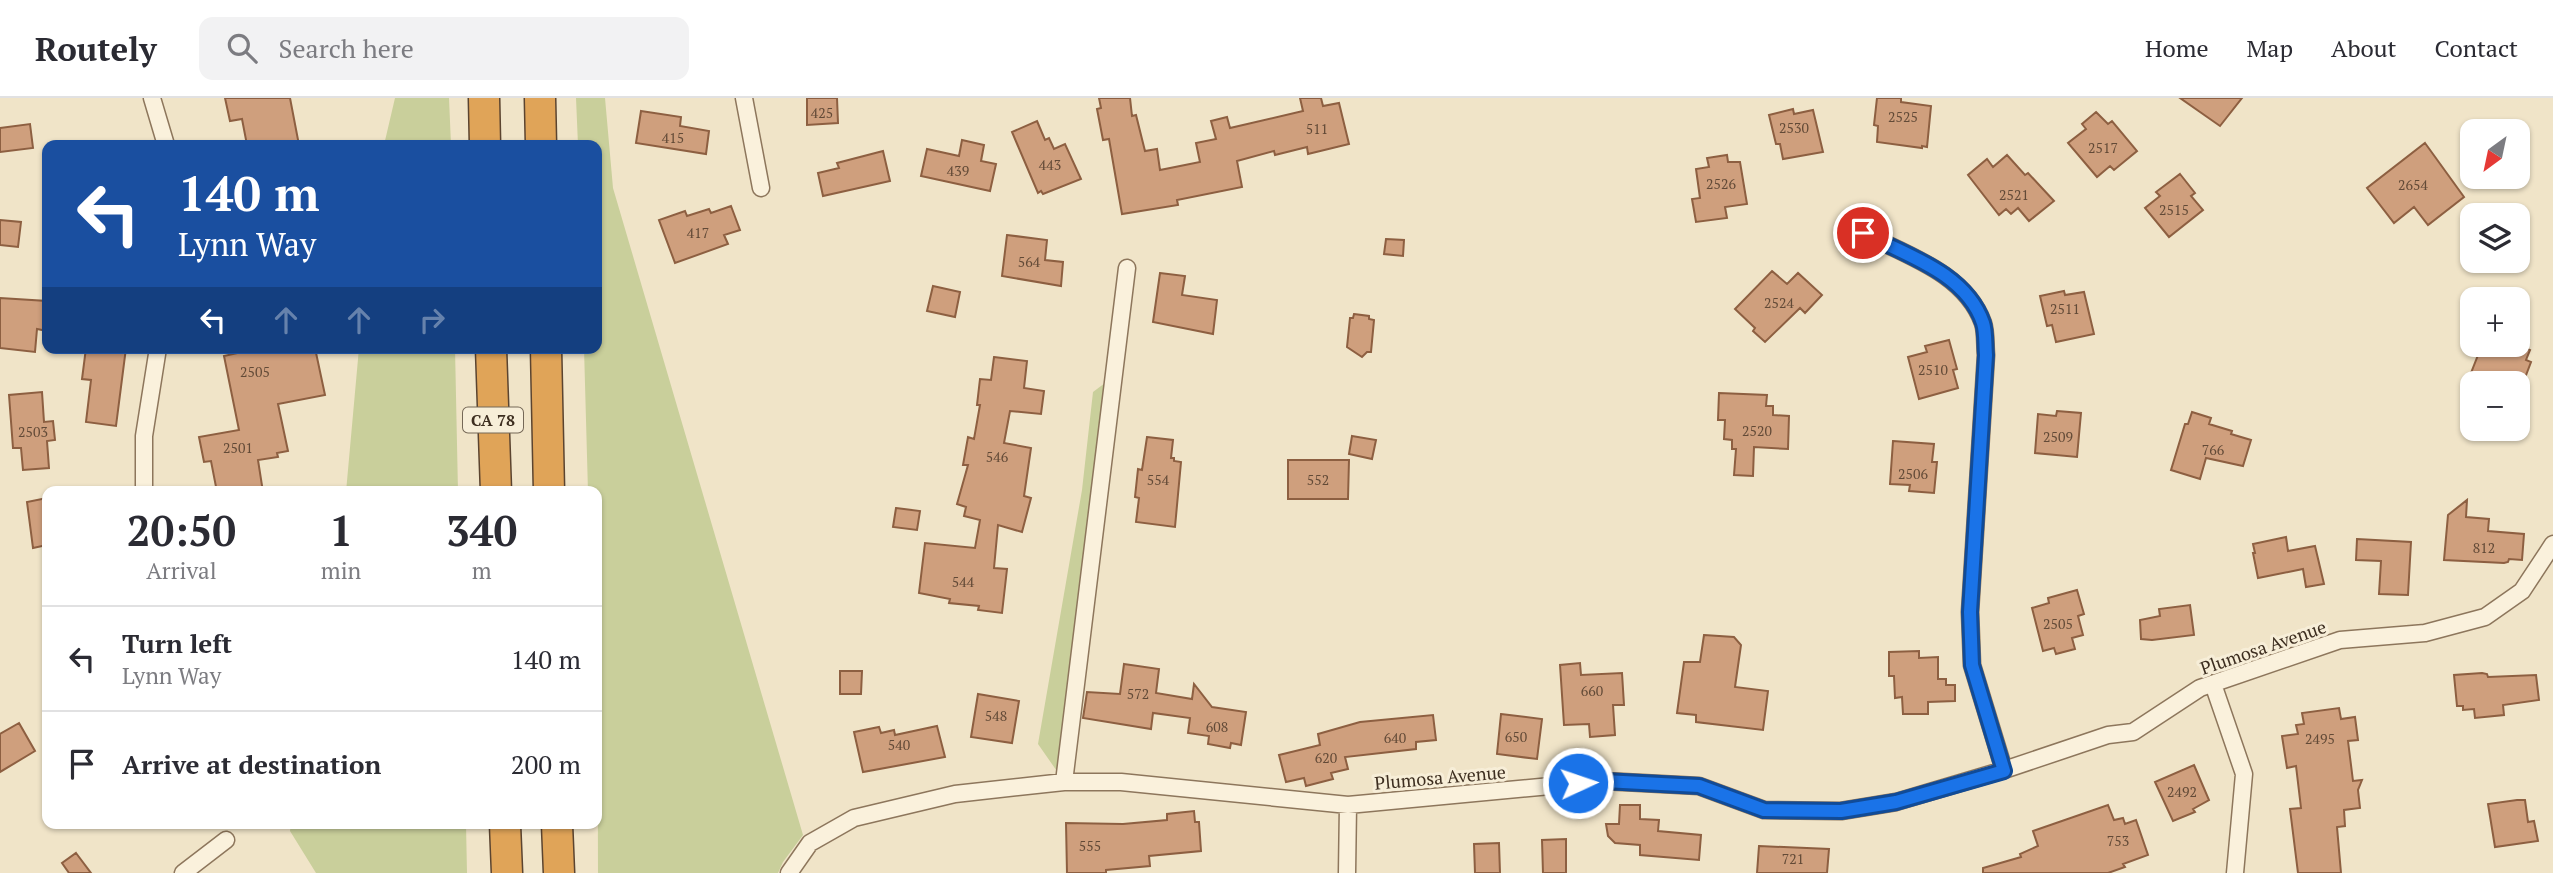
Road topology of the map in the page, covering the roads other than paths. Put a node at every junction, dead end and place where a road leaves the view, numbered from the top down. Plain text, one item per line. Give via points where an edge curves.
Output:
1 (152, 98) edge
2 (484, 98) edge
3 (540, 98) edge
4 (744, 98) edge
5 (165, 140) edge
6 (485, 140) edge
7 (541, 140) edge
8 (761, 188) dead end
9 (1863, 233) dead end
10 (1127, 268) dead end
11 (157, 354) edge
12 (491, 354) edge
13 (546, 354) edge
14 (144, 486) edge
15 (496, 486) edge
16 (549, 486) edge
17 (2553, 544) edge
18 (2213, 684) junction
19 (2004, 771) junction
20 (1064, 782) junction
21 (1348, 805) junction
22 (505, 829) edge
23 (557, 829) edge
24 (226, 840) dead end
25 (183, 873) edge
26 (506, 873) edge
27 (559, 873) edge
28 (789, 873) edge
29 (1348, 873) edge
30 (2235, 873) edge

1 - 5 street
2 - 6 highway
3 - 7 highway
4 - 8 street
9 - 19 street via 1947,276 1971,299 1983,324 1986,355 1970,612 1972,665
10 - 20 street
11 - 14 street via 144,436
12 - 15 highway, CA 78
13 - 16 highway, CA 78
17 - 18 street, Plumosa Avenue via 2522,591 2485,617 2426,633 2340,640
18 - 19 street, Plumosa Avenue via 2133,732 2108,734
18 - 30 street via 2244,774
19 - 21 street, Plumosa Avenue via 1896,802 1841,811 1764,810 1699,786 1604,781
20 - 21 street, Plumosa Avenue via 1121,782
20 - 28 street, Plumosa Avenue via 955,794 854,818 810,843
21 - 29 street
22 - 26 highway
23 - 27 highway
24 - 25 street

